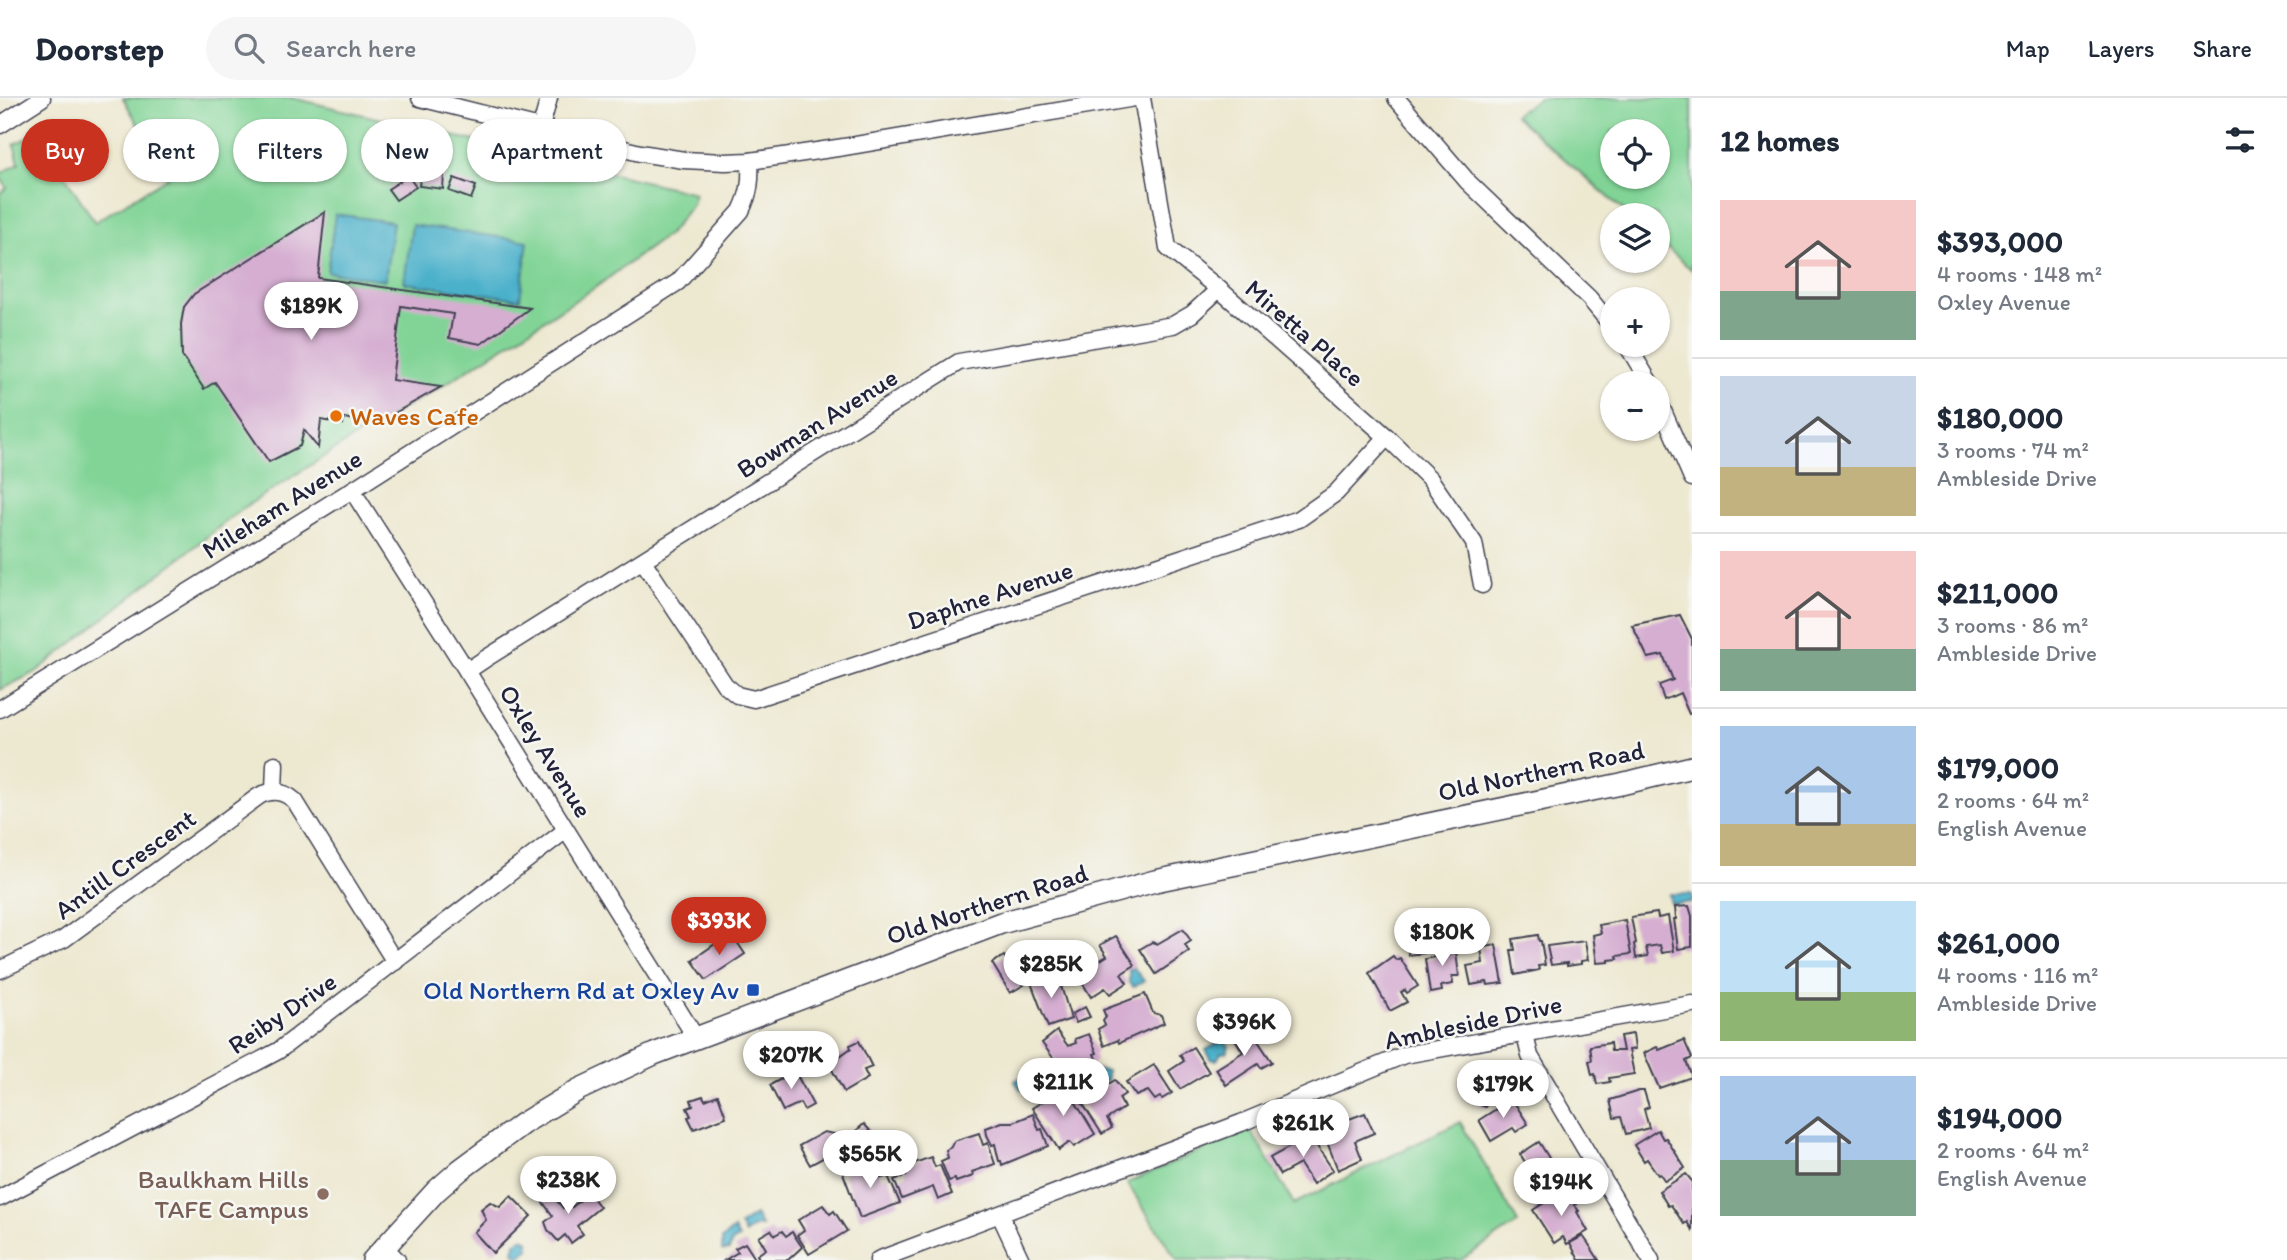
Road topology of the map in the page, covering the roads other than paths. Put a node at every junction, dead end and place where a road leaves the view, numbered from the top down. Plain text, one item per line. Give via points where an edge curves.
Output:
1 (43, 98) edge
2 (420, 98) edge
3 (548, 98) edge
4 (1135, 98) edge
5 (1142, 98) edge
6 (1396, 98) edge
7 (1086, 102) edge
8 (508, 119) edge
9 (543, 119) edge
10 (0, 125) edge
11 (627, 148) edge
12 (750, 161) junction
13 (1219, 289) junction
14 (1600, 311) edge
15 (1670, 427) edge
16 (1387, 437) junction
17 (1692, 478) edge
18 (352, 490) junction
19 (643, 561) junction
20 (1482, 585) dead end
21 (467, 671) junction
22 (0, 709) edge
23 (275, 765) dead end
24 (1692, 767) edge
25 (274, 791) junction
26 (566, 830) junction
27 (396, 962) junction
28 (0, 970) edge
29 (1692, 1004) edge
30 (1525, 1035) junction
31 (696, 1038) junction
32 (0, 1198) edge
33 (1000, 1215) junction
34 (385, 1256) edge
35 (878, 1260) edge
36 (1021, 1260) edge
37 (1651, 1260) edge

1 - 10 street
2 - 8 street
3 - 9 street
4 - 7 street
5 - 13 street, Miretta Place via 1168,248
6 - 14 street via 1468,182
7 - 12 street
11 - 12 street via 662,157
12 - 18 street, Mileham Avenue via 751,183 741,211 678,282
13 - 16 street, Miretta Place
13 - 19 street, Bowman Avenue via 1173,325 960,362
15 - 17 street
16 - 19 street, Daphne Avenue via 1336,493 1299,520 754,699 737,695 724,685
16 - 20 street, Miretta Place via 1430,479 1474,543
18 - 21 street, Oxley Avenue
18 - 22 street, Mileham Avenue
19 - 21 street, Bowman Avenue
21 - 26 street, Oxley Avenue
23 - 25 street
24 - 31 main road, Old Northern Road via 1155,881 1002,923
25 - 27 street via 295,801
25 - 28 street, Antill Crescent via 260,796 64,939
26 - 27 street, Reiby Drive
26 - 31 street, Oxley Avenue
27 - 32 street, Reiby Drive via 278,1051
29 - 30 street, Ambleside Drive
30 - 33 street, Ambleside Drive via 1404,1055
30 - 37 street via 1530,1056
31 - 34 main road, Old Northern Road via 606,1076 522,1124 436,1191
33 - 35 street, Ambleside Drive
33 - 36 street

